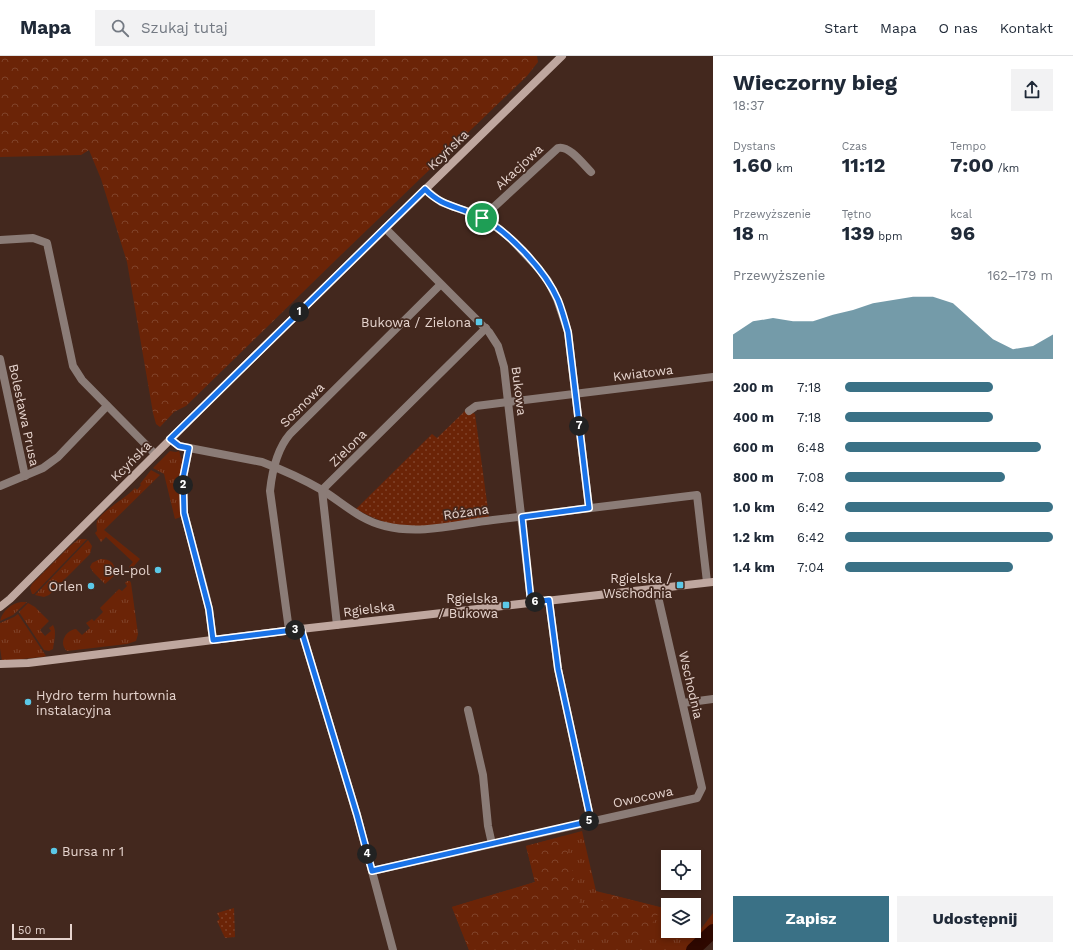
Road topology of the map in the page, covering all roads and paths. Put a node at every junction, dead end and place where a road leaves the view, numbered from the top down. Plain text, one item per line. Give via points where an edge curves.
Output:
1 (559, 57) edge
2 (591, 172) dead end
3 (425, 189) junction
4 (482, 218) junction
5 (385, 228) junction
6 (0, 240) edge
7 (440, 285) junction
8 (486, 328) junction
9 (0, 359) edge
10 (713, 377) edge
11 (576, 394) junction
12 (508, 402) junction
13 (107, 406) junction
14 (469, 411) dead end
15 (170, 439) junction
16 (189, 448) junction
17 (156, 454) junction
18 (274, 467) junction
19 (25, 476) junction
20 (0, 486) edge
21 (322, 490) junction
22 (589, 508) junction
23 (522, 517) junction
24 (710, 582) edge
25 (656, 588) junction
26 (10, 599) junction
27 (549, 600) junction
28 (531, 602) junction
29 (0, 607) edge
30 (0, 613) edge
31 (337, 625) junction
32 (301, 629) junction
33 (289, 630) junction
34 (213, 640) junction
35 (28, 663) junction
36 (0, 664) edge
37 (0, 668) edge
38 (713, 699) edge
39 (683, 702) junction
40 (468, 710) dead end
41 (702, 788) joint
42 (591, 821) junction
43 (492, 844) junction
44 (372, 871) junction
45 (393, 950) edge

1 - 3 street, Kcyńska
2 - 4 street, Akacjowa via 568,149 558,148
3 - 4 street via 441,202
3 - 5 street, Kcyńska
4 - 11 street via 522,251 542,273 557,299 568,332
5 - 7 street, Bukowa
5 - 15 street, Kcyńska
6 - 13 street via 33,238 47,243 73,366 76,373
7 - 8 street, Bukowa
7 - 18 street, Sosnowa via 290,434
8 - 12 street, Bukowa via 502,356
8 - 21 street, Zielona
9 - 19 street, Bolesława Prusa
10 - 11 street, Kwiatowa
11 - 12 street, Kwiatowa
11 - 22 street
12 - 14 street, Kwiatowa via 476,406
12 - 23 street, Bukowa
13 - 17 street
13 - 19 street via 58,457 43,468
15 - 16 street, Różana via 179,446
15 - 17 street, Kcyńska
16 - 18 street, Różana via 262,462
16 - 34 street via 183,478 184,513 207,598
17 - 26 street, Kcyńska
18 - 21 street, Różana
18 - 33 street, Sosnowa via 270,491
19 - 20 street
21 - 23 street, Różana via 362,517 383,526 404,530 433,529
21 - 31 street
22 - 23 street, Różana
22 - 24 street, Różana via 697,496
23 - 28 street, Bukowa
24 - 25 street, Rgielska
25 - 27 street, Rgielska
25 - 39 street, Wschodnia
26 - 29 street, Kcyńska
26 - 30 street, Kcyńska
27 - 28 street, Rgielska
27 - 42 street via 558,669
28 - 31 street, Rgielska
31 - 32 street, Rgielska
32 - 33 street, Rgielska
32 - 44 street
33 - 34 street, Rgielska
34 - 35 street, Rgielska
35 - 36 street, Rgielska
35 - 37 street, Rgielska
38 - 39 street
39 - 41 street, Wschodnia
40 - 43 street via 483,775
41 - 42 street, Owocowa via 697,798
42 - 43 street, Owocowa
43 - 44 street, Owocowa
44 - 45 street

